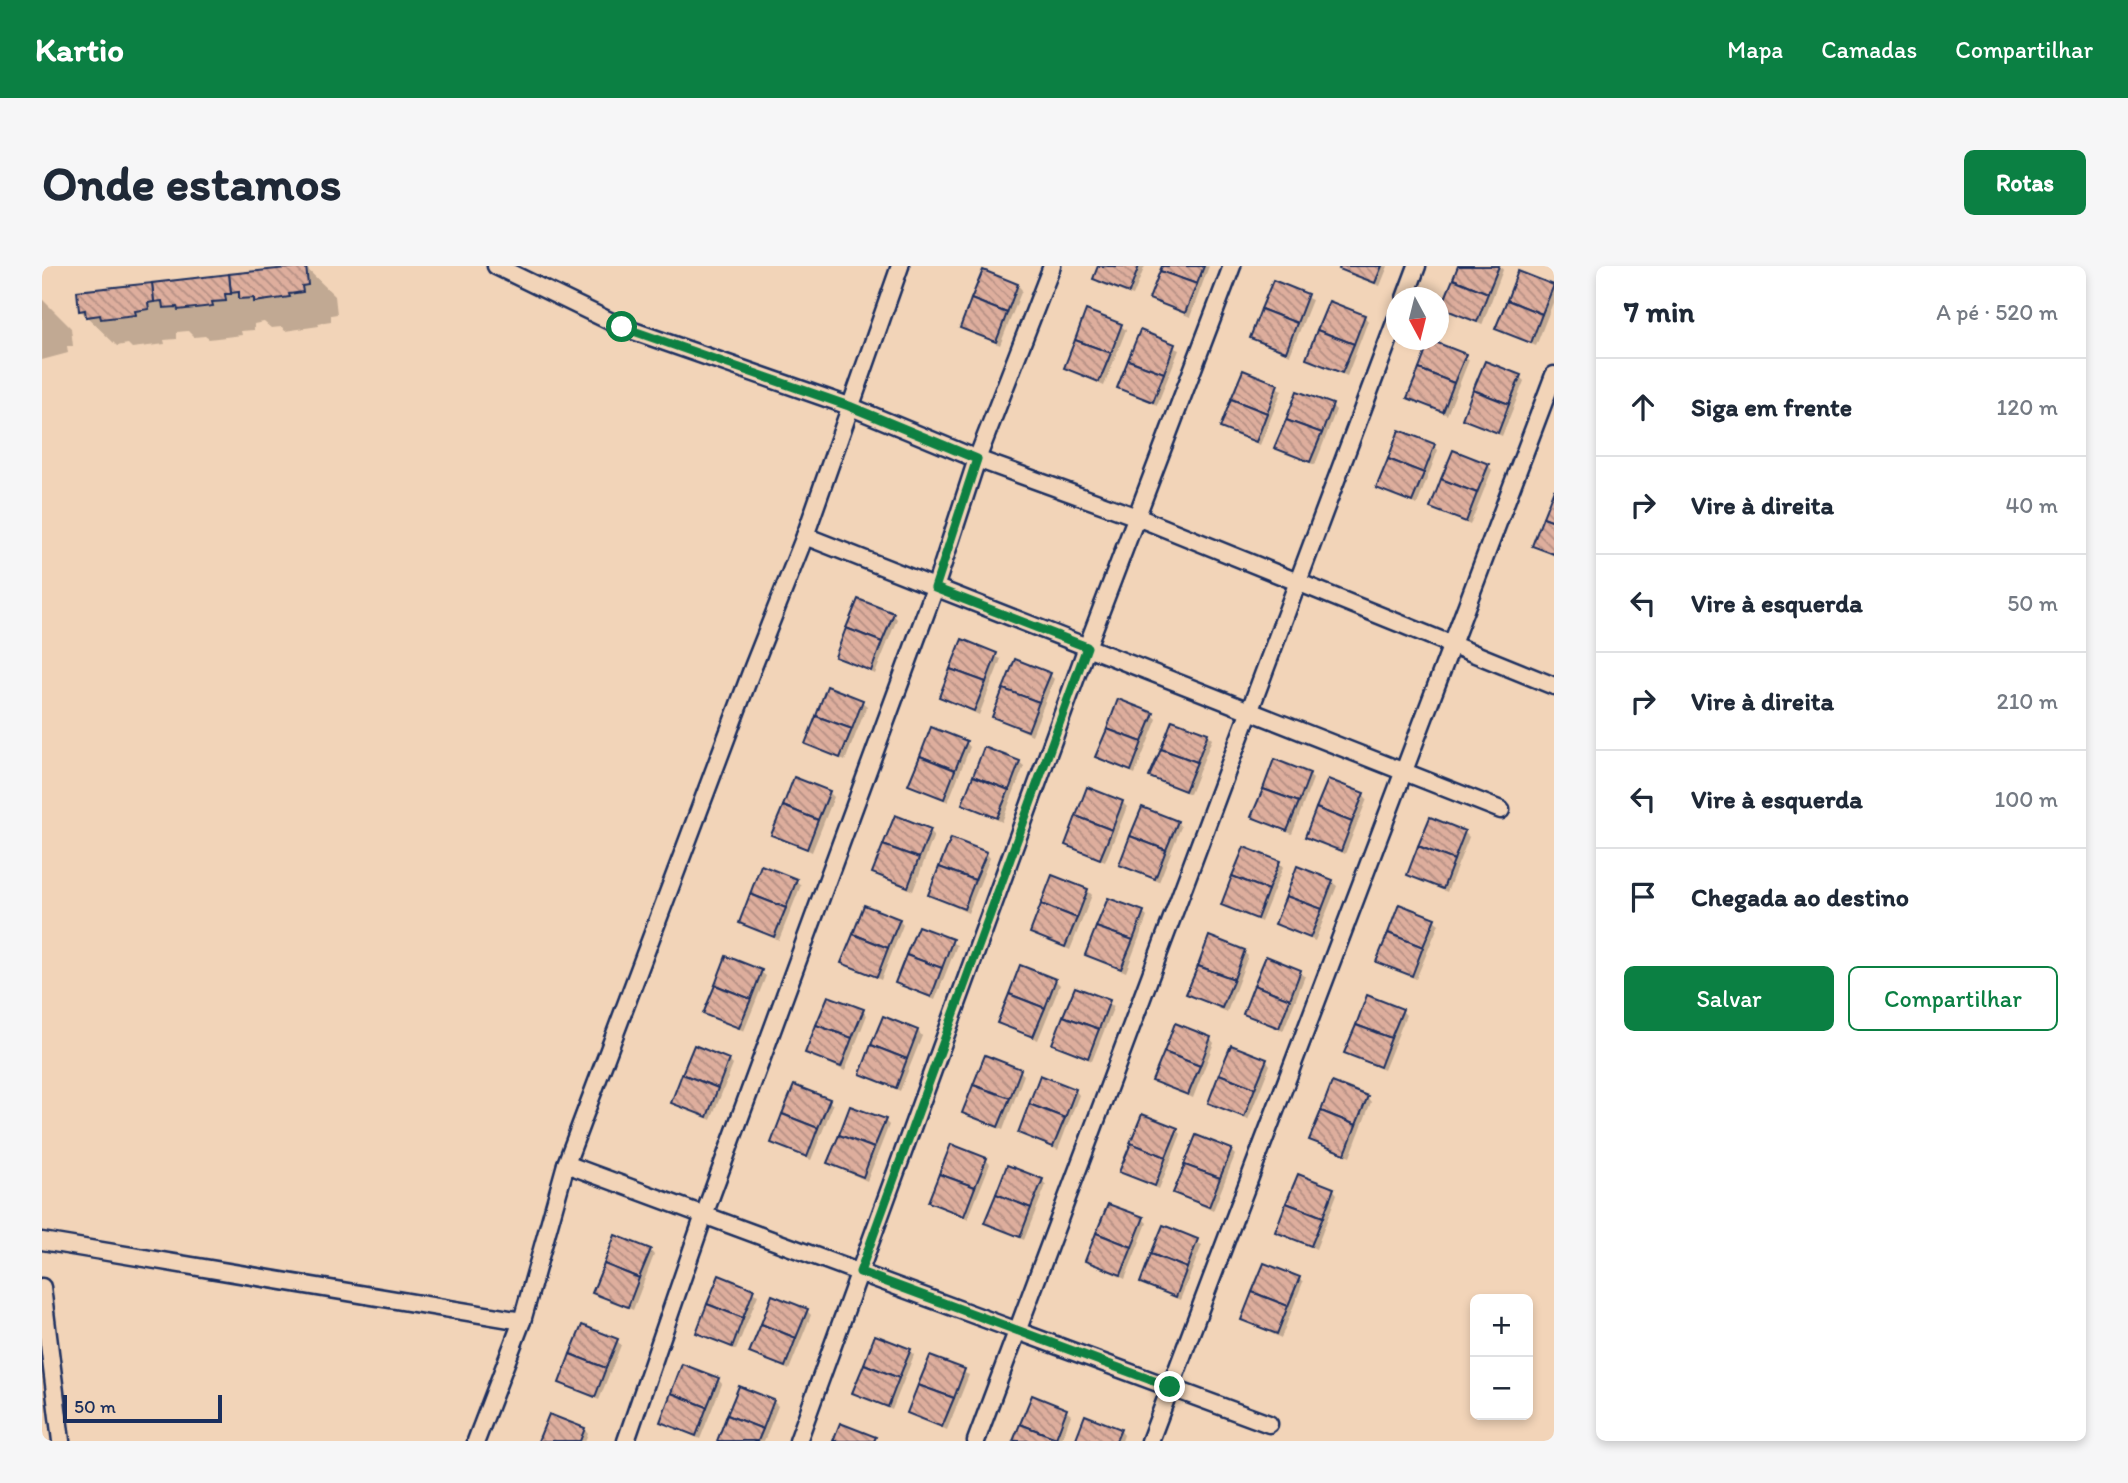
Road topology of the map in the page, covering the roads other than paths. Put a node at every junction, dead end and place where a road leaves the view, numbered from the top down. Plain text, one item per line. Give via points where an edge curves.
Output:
1 (496, 266) edge
2 (900, 266) edge
3 (1052, 266) edge
4 (1232, 266) edge
5 (1417, 266) edge
6 (1409, 287) edge
7 (1386, 347) edge
8 (1554, 375) edge
9 (849, 406) junction
10 (977, 459) junction
11 (1137, 517) junction
12 (806, 536) junction
13 (1298, 585) junction
14 (935, 588) junction
15 (1450, 645) junction
16 (1087, 647) junction
17 (1554, 686) edge
18 (1250, 711) junction
19 (1403, 771) junction
20 (1501, 810) dead end
21 (566, 1164) junction
22 (704, 1214) junction
23 (42, 1241) edge
24 (860, 1272) junction
25 (42, 1287) edge
26 (522, 1321) junction
27 (46, 1327) edge
28 (1018, 1331) junction
29 (1170, 1387) junction
30 (1269, 1424) dead end
31 (61, 1441) edge
32 (476, 1441) edge
33 (626, 1441) edge
34 (798, 1441) edge
35 (976, 1441) edge
36 (1150, 1441) edge

1 - 9 street via 622,327
2 - 9 street
3 - 10 street
4 - 11 street
5 - 6 street
7 - 13 street
8 - 15 street
9 - 10 street
9 - 12 street
10 - 11 street
10 - 14 street
11 - 13 street
11 - 16 street
12 - 14 street
12 - 21 street
13 - 15 street
13 - 18 street
14 - 16 street
14 - 22 street
15 - 17 street
15 - 19 street
16 - 18 street
16 - 24 street
18 - 19 street
18 - 28 street
19 - 20 street
19 - 29 street
21 - 22 street
21 - 26 street
22 - 24 street
22 - 33 street
23 - 26 street
24 - 28 street
24 - 34 street
25 - 27 street
26 - 32 street
27 - 31 street
28 - 29 street
28 - 35 street
29 - 30 street
29 - 36 street

